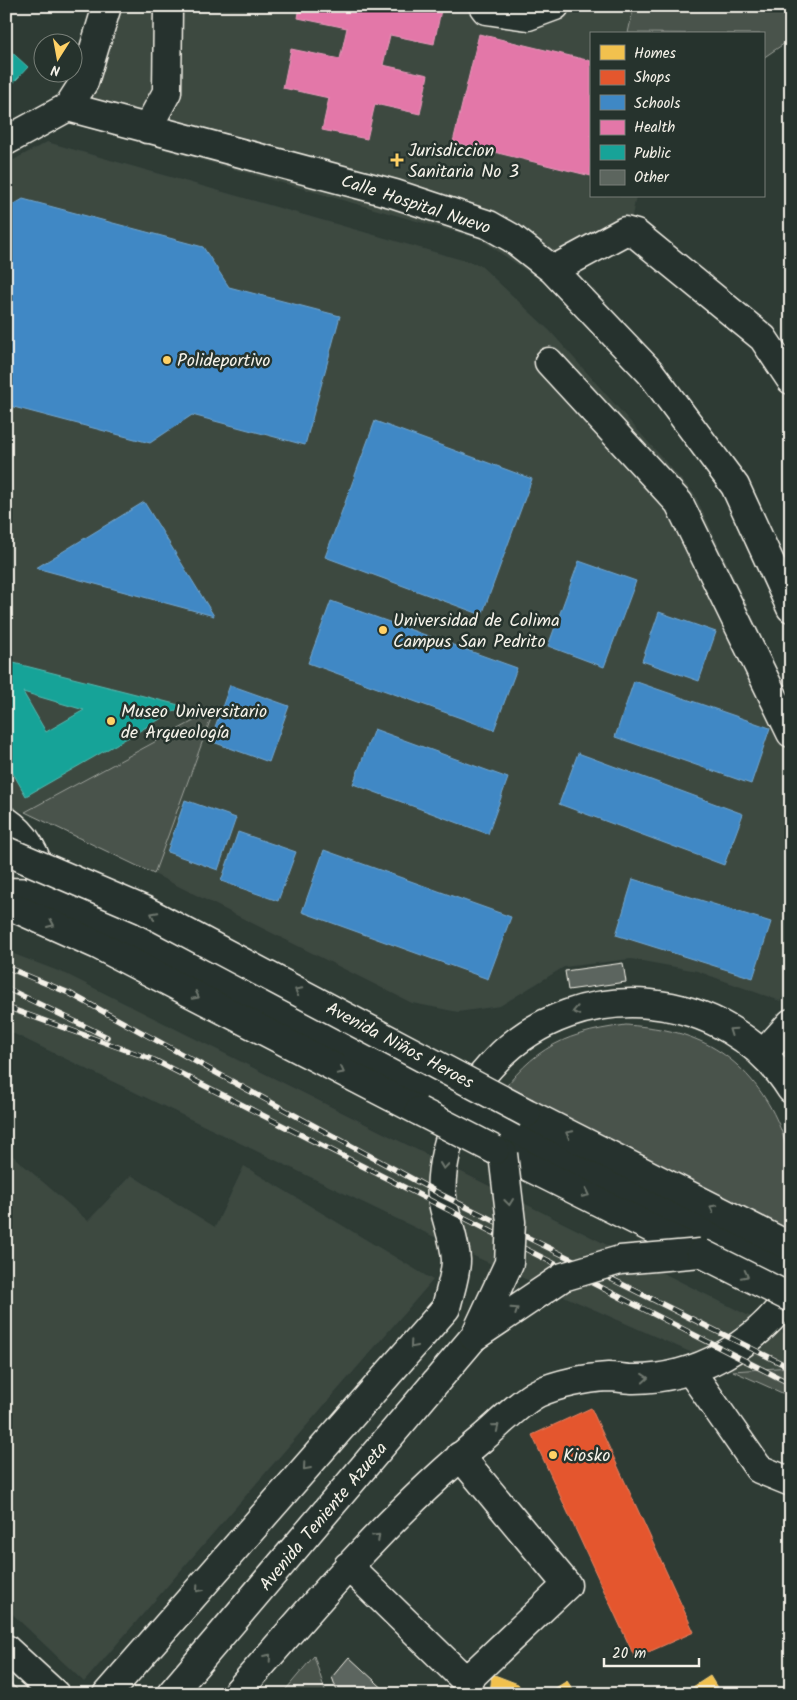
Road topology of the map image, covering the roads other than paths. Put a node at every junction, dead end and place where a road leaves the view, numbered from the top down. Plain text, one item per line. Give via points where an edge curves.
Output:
1 (107, 6) edge
2 (168, 6) edge
3 (483, 6) edge
4 (555, 6) edge
5 (68, 107) junction
6 (147, 129) junction
7 (6, 141) edge
8 (553, 270) junction
9 (549, 362) dead end
10 (791, 380) edge
11 (791, 608) edge
12 (791, 733) edge
13 (6, 821) edge
14 (6, 851) edge
15 (6, 892) edge
16 (44, 894) junction
17 (6, 904) edge
18 (791, 1023) edge
19 (763, 1054) junction
20 (791, 1089) edge
21 (461, 1107) junction
22 (502, 1154) junction
23 (791, 1247) edge
24 (701, 1253) junction
25 (791, 1276) edge
26 (791, 1293) edge
27 (791, 1298) edge
28 (474, 1338) junction
29 (690, 1370) junction
30 (460, 1456) junction
31 (791, 1482) edge
32 (348, 1566) junction
33 (6, 1649) edge
34 (55, 1694) edge
35 (106, 1694) edge
36 (171, 1694) edge
37 (236, 1694) edge

1 - 5 street via 84,82
2 - 6 street via 166,92
3 - 4 street via 486,10 528,16
5 - 6 street, Calle Hospital Nuevo
5 - 7 street
6 - 8 street, Calle Hospital Nuevo via 395,194 489,225 512,238
8 - 10 street via 625,231 636,234 763,338
8 - 11 street, Calle Hospital Nuevo via 650,372 735,486
9 - 12 street via 679,503
13 - 16 street via 17,828 33,850
23 -> 14 street, Avenida Niños Heroes, bridge via 527,1113 144,910
15 - 16 street
16 - 21 street via 154,946
17 -> 22 street, bridge via 98,945
18 - 19 street
19 - 20 street
19 -> 21 street via 727,1027 688,1010 628,1002 566,1013 512,1043 479,1078
21 - 25 street
21 -> 35 street via 444,1160 442,1195 456,1261 446,1308
22 -> 24 street, bridge
22 -> 28 street, Avenida Teniente Azueta, bridge via 511,1222 509,1263
24 -> 27 street, bridge
28 -> 24 street, Avenida Teniente Azueta, bridge via 563,1277 620,1260
26 - 29 street via 761,1329 742,1344
28 - 36 street, Avenida Teniente Azueta
30 -> 29 street via 537,1393 607,1377 635,1379
29 - 31 street via 759,1469
32 -> 30 street
30 - 32 street via 567,1585 466,1681
37 -> 32 street
33 - 34 street

